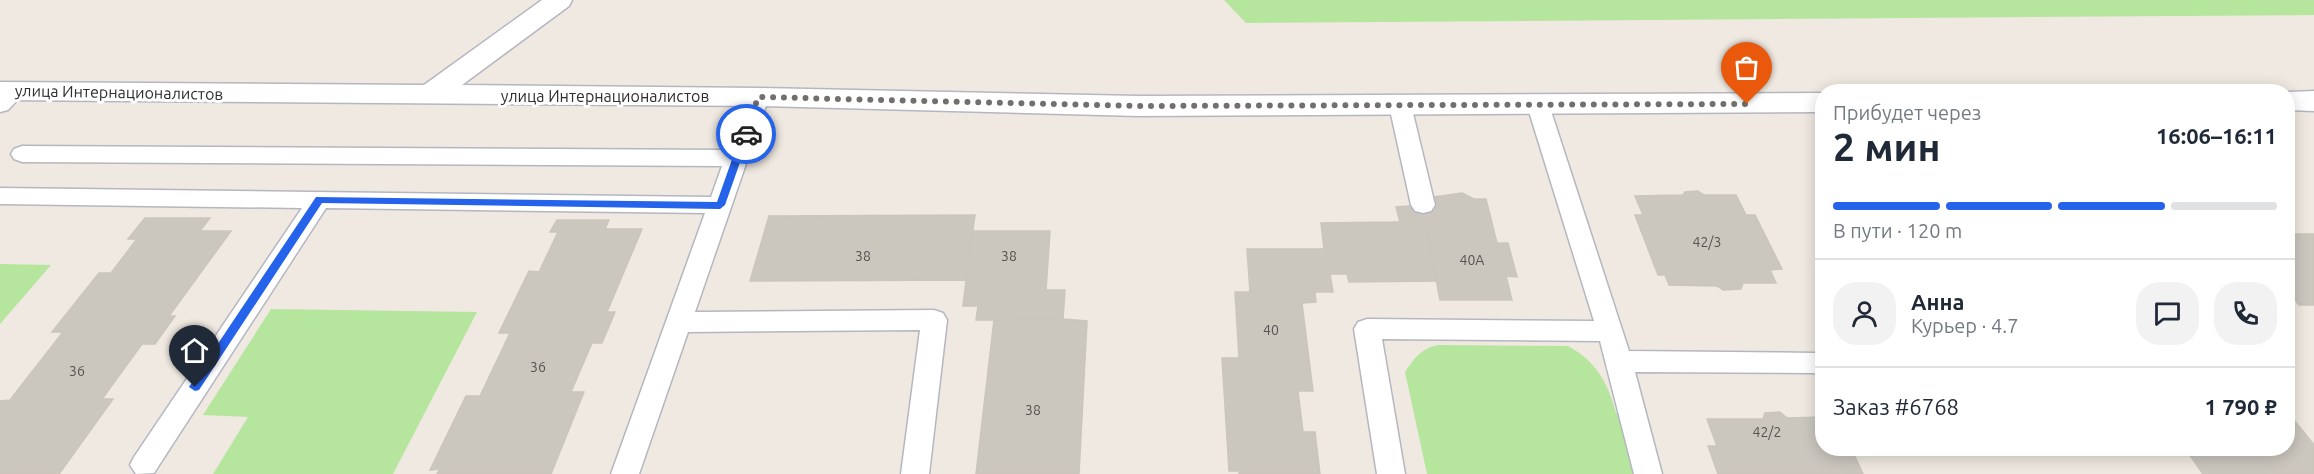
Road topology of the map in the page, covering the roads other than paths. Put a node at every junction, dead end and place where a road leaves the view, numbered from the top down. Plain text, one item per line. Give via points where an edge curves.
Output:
1 (559, 0) edge
2 (430, 95) junction
3 (5, 96) edge
4 (758, 97) junction
5 (2295, 101) edge
6 (2314, 101) edge
7 (1815, 103) edge
8 (1400, 105) junction
9 (1538, 105) junction
10 (22, 154) dead end
11 (737, 158) junction
12 (0, 196) edge
13 (319, 200) junction
14 (720, 205) junction
15 (1423, 205) dead end
16 (678, 322) junction
17 (1609, 331) junction
18 (1619, 361) junction
19 (1815, 363) edge
20 (144, 465) dead end
21 (625, 474) edge
22 (915, 474) edge
23 (1391, 474) edge
24 (1648, 474) edge

1 - 2 street
2 - 3 street, улица Интернационалистов
2 - 4 street, улица Интернационалистов
4 - 8 street, улица Интернационалистов via 1139,106
4 - 11 lane
5 - 6 street
7 - 9 street, улица Интернационалистов
8 - 9 street, улица Интернационалистов
8 - 15 lane
9 - 17 lane
10 - 11 lane
11 - 14 lane
12 - 13 lane
13 - 14 lane
13 - 20 lane
14 - 16 lane
16 - 21 lane
16 - 22 lane via 934,320
17 - 18 lane
17 - 23 lane via 1367,329
18 - 19 lane
18 - 24 lane

